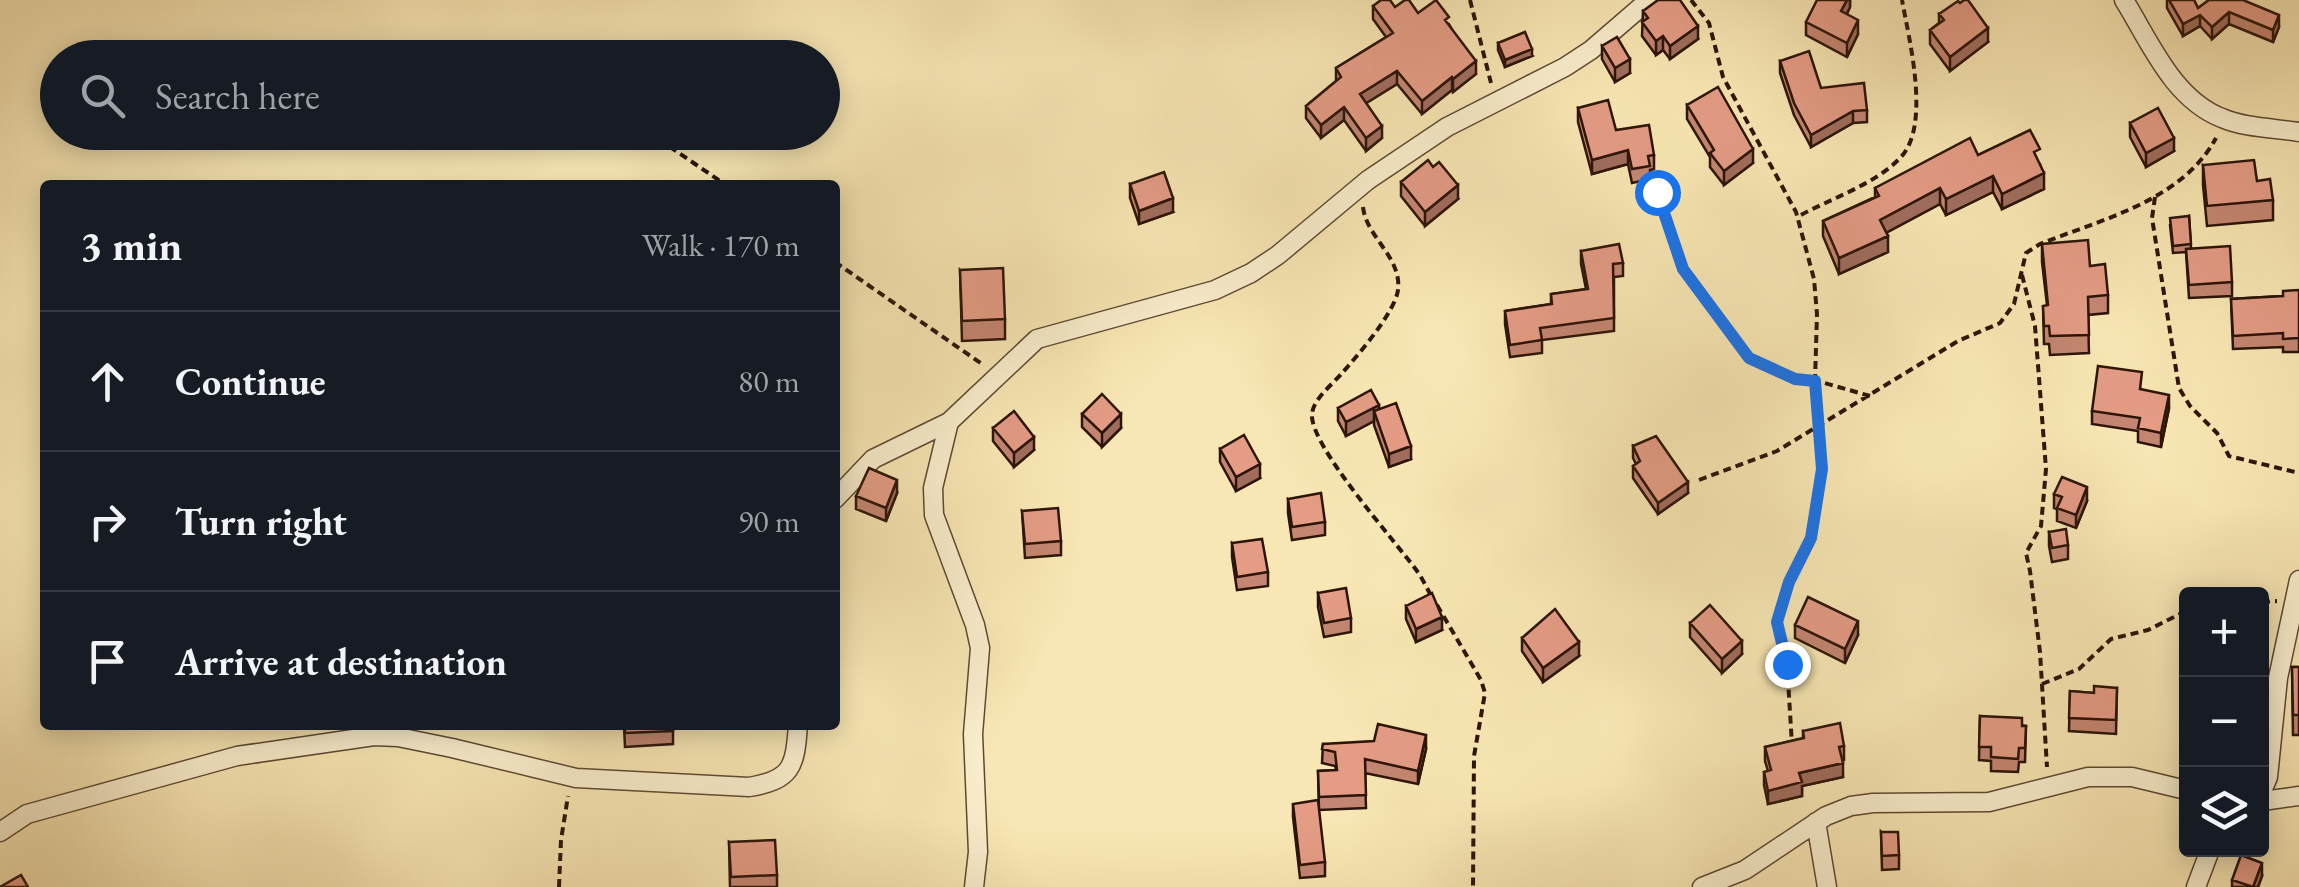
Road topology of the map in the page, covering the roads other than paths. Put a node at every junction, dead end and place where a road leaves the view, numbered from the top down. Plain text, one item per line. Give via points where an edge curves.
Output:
1 (1649, 0) edge
2 (2124, 0) edge
3 (2299, 132) edge
4 (950, 422) junction
5 (840, 494) edge
6 (2299, 580) edge
7 (797, 730) edge
8 (2269, 767) edge
9 (2179, 788) edge
10 (2299, 796) edge
11 (2269, 800) edge
12 (1816, 822) junction
13 (3, 825) edge
14 (2207, 857) edge
15 (974, 887) edge
16 (1702, 887) edge
17 (1827, 887) edge
18 (2196, 887) edge

1 - 4 street via 1578,58 1447,127 1368,180 1251,273 1215,290 1037,339
2 - 3 street via 2190,98 2226,120
4 - 5 street via 874,459
4 - 15 street via 933,488 934,514 980,648
6 - 8 street via 2278,678
7 - 13 street via 788,771 777,782 749,787 576,778 374,736 237,756
9 - 12 street via 2088,777 1989,802 1862,804
10 - 11 street
12 - 16 street via 1745,870
12 - 17 street
14 - 18 street

